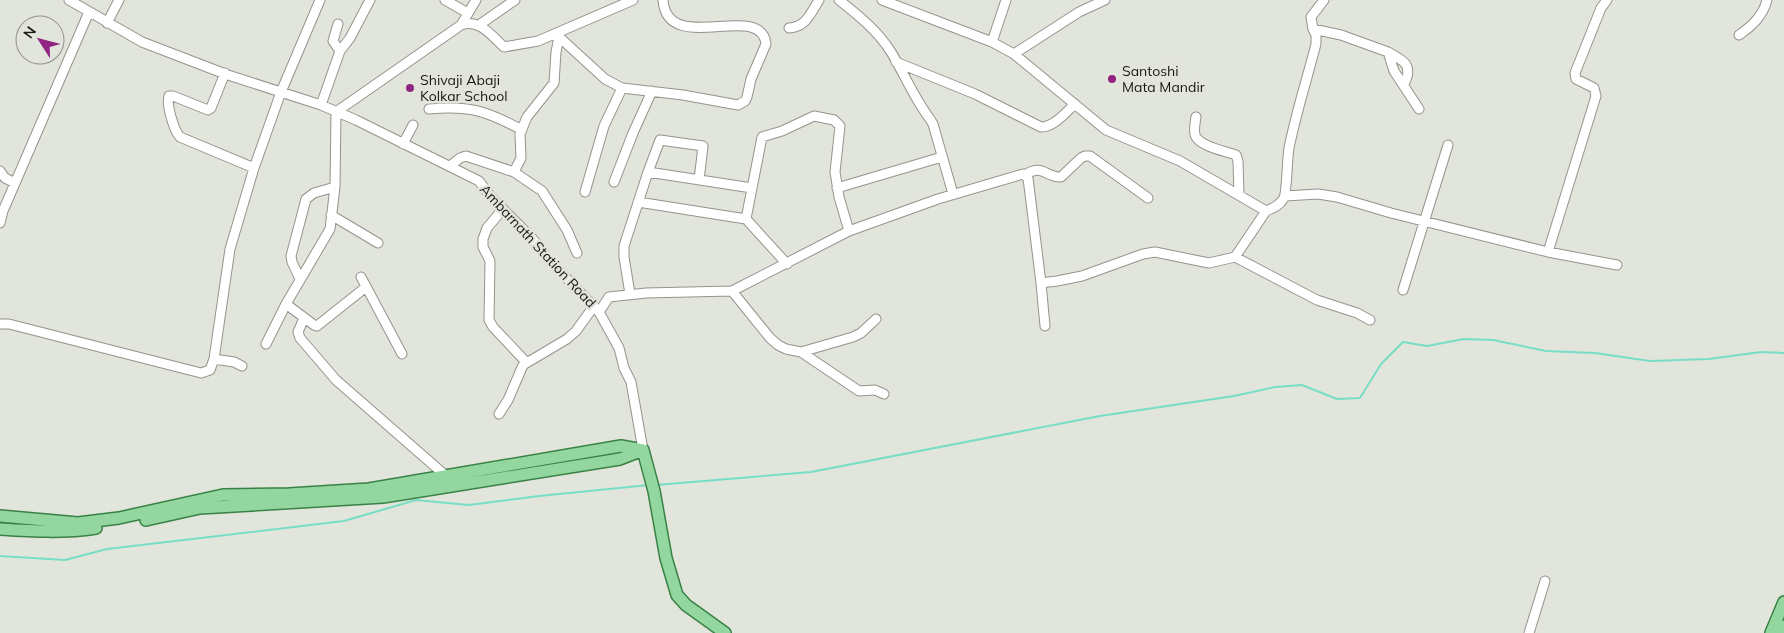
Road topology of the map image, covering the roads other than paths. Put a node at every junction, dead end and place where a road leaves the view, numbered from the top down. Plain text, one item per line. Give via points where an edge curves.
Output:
1 (69, 0) edge
2 (119, 0) edge
3 (320, 0) edge
4 (370, 0) edge
5 (445, 0) edge
6 (476, 0) edge
7 (515, 0) edge
8 (633, 0) edge
9 (663, 0) edge
10 (819, 0) edge
11 (839, 0) edge
12 (882, 0) edge
13 (1006, 0) edge
14 (1105, 0) edge
15 (1324, 0) edge
16 (1607, 0) edge
17 (1767, 0) edge
18 (89, 12) junction
19 (468, 13) junction
20 (107, 23) junction
21 (338, 24) dead end
22 (461, 25) junction
23 (479, 25) junction
24 (788, 28) dead end
25 (1313, 28) junction
26 (557, 35) junction
27 (1739, 35) dead end
28 (992, 42) junction
29 (340, 51) junction
30 (1388, 52) junction
31 (1014, 54) junction
32 (896, 62) junction
33 (225, 73) junction
34 (1404, 84) junction
35 (622, 88) junction
36 (652, 91) junction
37 (281, 92) junction
38 (1075, 104) junction
39 (321, 105) junction
40 (429, 109) dead end
41 (1419, 109) dead end
42 (336, 112) junction
43 (1196, 117) dead end
44 (413, 125) dead end
45 (522, 130) junction
46 (403, 144) junction
47 (1448, 145) dead end
48 (942, 157) junction
49 (450, 166) junction
50 (254, 168) junction
51 (0, 171) edge
52 (514, 172) junction
53 (648, 172) junction
54 (1026, 175) junction
55 (699, 180) junction
56 (614, 182) dead end
57 (15, 183) junction
58 (335, 187) junction
59 (752, 188) junction
60 (837, 188) junction
61 (584, 192) dead end
62 (953, 194) junction
63 (1239, 195) junction
64 (1285, 196) junction
65 (1148, 198) dead end
66 (638, 202) junction
67 (504, 209) junction
68 (2, 210) edge
69 (1266, 211) junction
70 (331, 215) junction
71 (746, 219) junction
72 (1424, 222) junction
73 (0, 223) edge
74 (849, 231) junction
75 (378, 243) dead end
76 (1548, 252) junction
77 (578, 253) dead end
78 (1235, 257) junction
79 (788, 264) junction
80 (1617, 265) dead end
81 (361, 277) dead end
82 (300, 279) junction
83 (1041, 283) junction
84 (366, 287) junction
85 (1403, 290) dead end
86 (732, 291) junction
87 (630, 294) junction
88 (286, 304) junction
89 (596, 309) junction
90 (304, 318) junction
91 (876, 319) dead end
92 (1370, 320) dead end
93 (0, 324) edge
94 (1045, 326) dead end
95 (266, 344) dead end
96 (801, 352) junction
97 (402, 354) dead end
98 (214, 359) junction
99 (526, 362) junction
100 (242, 366) dead end
101 (884, 394) dead end
102 (499, 414) dead end
103 (643, 450) junction
104 (446, 476) junction
105 (0, 516) edge
106 (0, 529) edge
107 (1545, 581) dead end
108 (1784, 602) edge
109 (1782, 615) edge
110 (1780, 629) edge
111 (725, 633) edge
112 (1529, 633) edge

1 - 18 street, Ambarnath Station Road
2 - 20 street
3 - 37 street
4 - 29 street
5 - 19 street
6 - 19 street
7 - 23 street
8 - 26 street
9 - 36 street via 671,18 683,25 697,28 746,25 762,32 766,44 742,104
10 - 24 street via 804,23
11 - 32 street via 876,33
12 - 28 street
13 - 28 street
14 - 31 street via 1079,12
15 - 25 street via 1310,17
16 - 76 street via 1575,73 1576,79 1594,88 1596,96
17 - 27 street via 1759,18
18 - 20 street, Ambarnath Station Road
18 - 57 street
19 - 22 street
20 - 33 street, Ambarnath Station Road via 142,42
21 - 29 street via 333,41
22 - 23 street
22 - 42 street
23 - 26 street via 504,47
25 - 30 street
25 - 64 street via 1316,44 1289,146
26 - 35 street via 605,79
26 - 45 street via 554,83 526,117
28 - 31 street
29 - 39 street
30 - 34 street via 1394,70
30 - 34 street via 1408,67
31 - 38 street
32 - 38 street via 975,94 1041,127 1047,127
32 - 48 street via 933,124
33 - 37 street, Ambarnath Station Road
33 - 50 street via 208,110 173,96 169,96 167,104 180,137
34 - 41 street
35 - 36 street
35 - 61 street via 604,126
36 - 56 street
37 - 39 street, Ambarnath Station Road
37 - 50 street
38 - 63 street via 1106,130 1180,161
39 - 42 street, Ambarnath Station Road
40 - 45 street via 460,107 491,114
42 - 46 street, Ambarnath Station Road
42 - 58 street
43 - 63 street via 1197,138 1236,155
44 - 46 street
45 - 52 street via 521,158
46 - 49 street, Ambarnath Station Road
47 - 72 street
48 - 60 street
48 - 62 street
49 - 52 street via 466,156
49 - 67 street, Ambarnath Station Road via 479,181
50 - 98 street via 230,249
51 - 57 street
52 - 77 street via 542,191
53 - 55 street
53 - 55 street via 662,139 703,146
53 - 66 street
54 - 62 street
54 - 65 street via 1042,170 1061,177 1081,158 1090,156
54 - 83 street
55 - 59 street
57 - 68 street
58 - 70 street
58 - 82 street via 306,199 291,256
59 - 60 street via 762,137 814,116 834,120 840,126 835,172
59 - 71 street
60 - 74 street
62 - 74 street
63 - 69 street
64 - 69 street via 1280,204
64 - 72 street via 1318,194
66 - 71 street
66 - 87 street via 624,246
67 - 89 street, Ambarnath Station Road
67 - 99 street via 482,239 490,261 489,320
68 - 73 street
69 - 78 street
70 - 75 street
70 - 82 street via 330,229
71 - 79 street
72 - 76 street
72 - 85 street
74 - 79 street
76 - 80 street
78 - 83 street via 1209,263 1155,252 1082,276
78 - 92 street via 1316,300
79 - 86 street
81 - 84 street
82 - 88 street
83 - 94 street
84 - 90 street via 317,326
84 - 97 street
86 - 87 street
86 - 96 street via 770,338 786,349
87 - 89 street via 609,297
88 - 90 street
88 - 95 street
89 - 99 street via 567,339
89 - 103 street, Ambarnath Station Road via 619,348 630,382
90 - 104 street via 298,332 300,338 336,380
91 - 96 street via 853,337
93 - 98 street via 201,373 210,370
96 - 101 street via 859,391 875,390
98 - 100 street
99 - 102 street
103 - 104 main road via 621,446
103 - 106 main road via 620,459 382,497 200,508 78,531
103 - 111 main road, Ambarnath Station Road via 677,594 686,605
104 - 105 main road via 369,489 223,495 118,518 78,523
107 - 112 street
108 - 109 main road
109 - 110 main road

